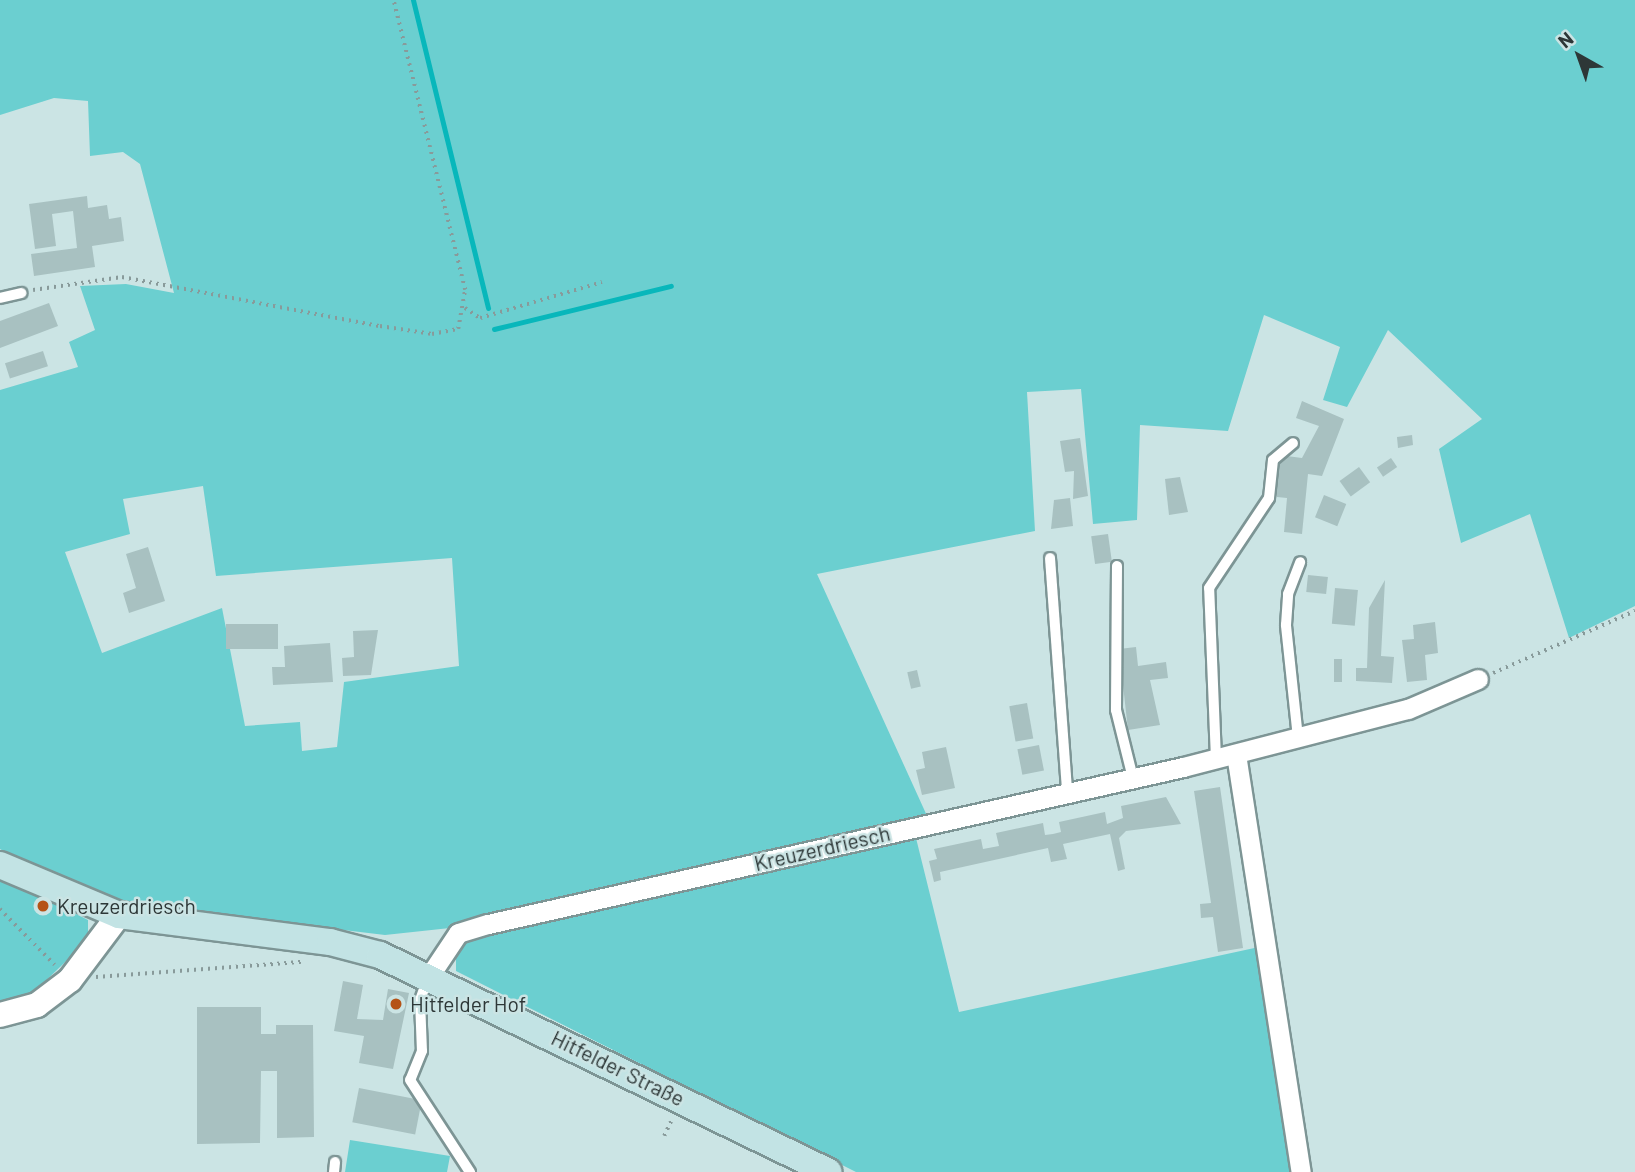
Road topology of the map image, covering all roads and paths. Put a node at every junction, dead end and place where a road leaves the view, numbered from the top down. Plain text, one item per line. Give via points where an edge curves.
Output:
1 (393, 0) edge
2 (602, 282) dead end
3 (21, 293) joint
4 (0, 298) edge
5 (465, 308) junction
6 (1293, 443) dead end
7 (1050, 558) dead end
8 (1300, 562) dead end
9 (1118, 566) dead end
10 (1635, 611) edge
11 (1478, 679) joint
12 (1298, 738) junction
13 (1236, 754) junction
14 (1216, 759) junction
15 (1133, 778) junction
16 (1067, 791) junction
17 (0, 865) edge
18 (0, 909) edge
19 (119, 915) junction
20 (316, 961) dead end
21 (430, 975) junction
22 (70, 979) junction
23 (0, 1015) edge
24 (662, 1110) dead end
25 (686, 1123) dead end
26 (470, 1172) edge
27 (828, 1172) edge
28 (1301, 1172) edge

1 - 5 path via 453,235
2 - 5 path via 480,318
3 - 4 lane
3 - 5 path via 108,276 432,334 458,329
6 - 14 lane via 1273,460 1269,498 1209,588
7 - 16 lane
8 - 12 lane via 1287,594 1286,625
9 - 15 lane via 1116,710
10 - 11 path
11 - 12 street, Kreuzerdriesch via 1408,709
12 - 13 street, Kreuzerdriesch
13 - 14 street, Kreuzerdriesch
13 - 28 street
14 - 15 street, Kreuzerdriesch
15 - 16 street, Kreuzerdriesch
16 - 21 street, Kreuzerdriesch via 488,924 458,933
17 - 19 main road, Hitfelder Straße
18 - 22 path
19 - 21 main road, Hitfelder Straße via 330,942
19 - 22 street
20 - 22 path
21 - 26 lane via 420,1000 422,1051 410,1080
21 - 27 main road, Hitfelder Straße
22 - 23 street via 37,1005
24 - 25 path

